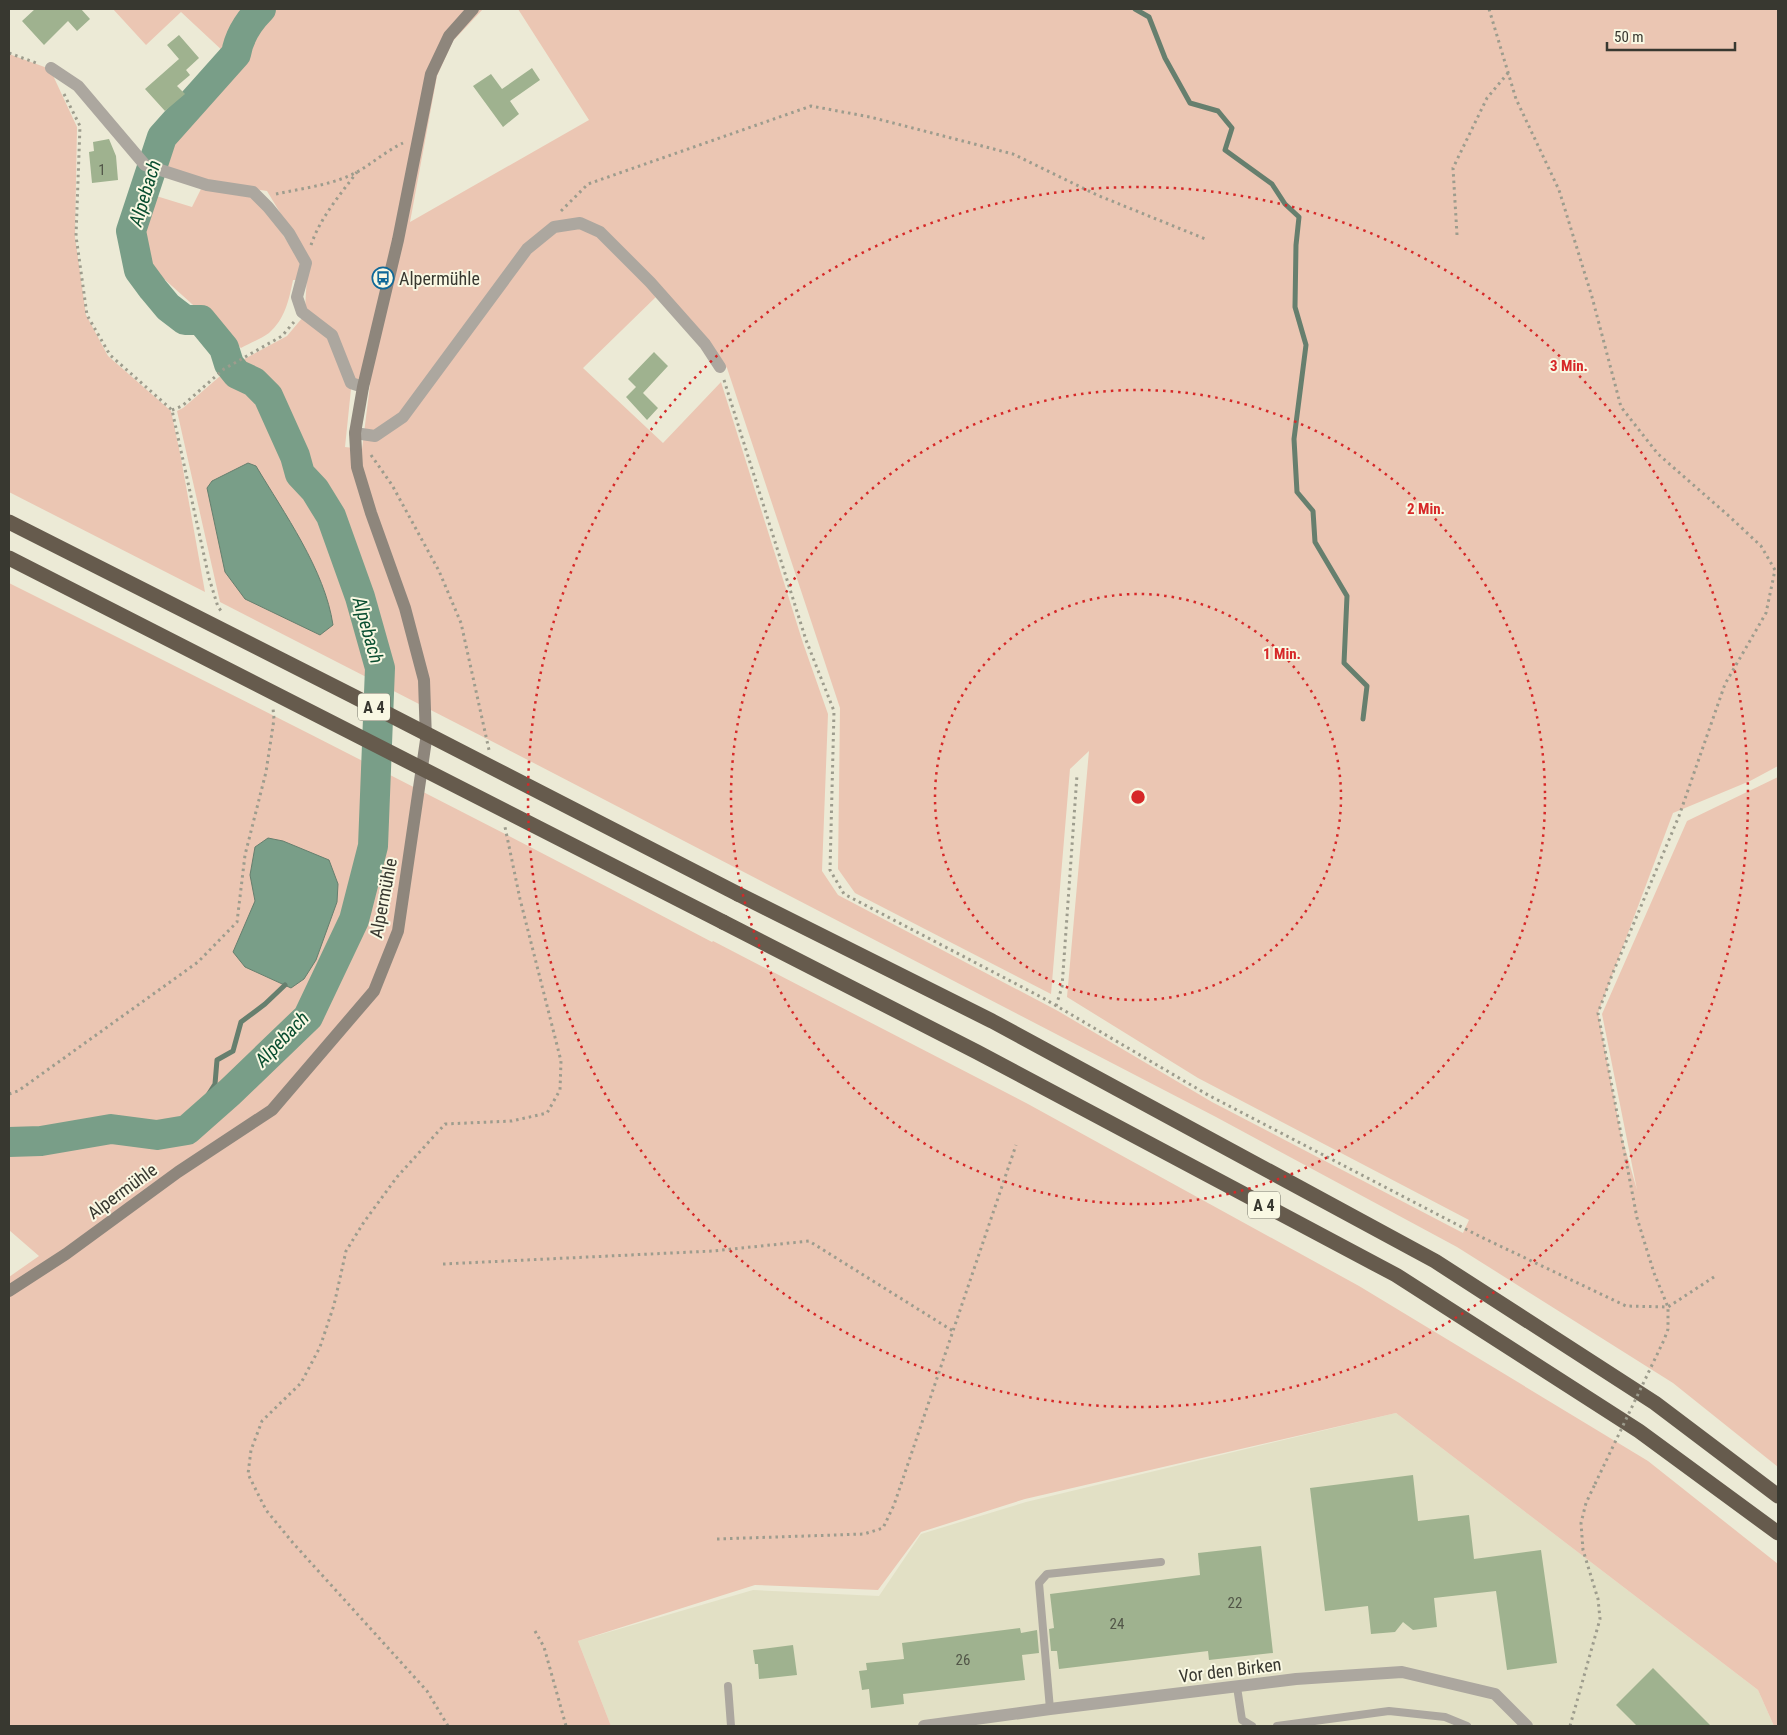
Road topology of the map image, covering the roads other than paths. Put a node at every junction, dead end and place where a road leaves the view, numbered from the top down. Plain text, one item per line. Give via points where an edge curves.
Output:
1 (473, 9) edge
2 (51, 68) road end
3 (720, 367) road end
4 (363, 387) junction
5 (355, 433) junction
6 (9, 522) edge
7 (9, 558) edge
8 (9, 1291) edge
9 (1778, 1496) edge
10 (1778, 1533) edge
11 (1161, 1562) dead end
12 (728, 1686) dead end
13 (1237, 1687) junction
14 (1050, 1709) junction
15 (731, 1726) edge
16 (924, 1726) edge
17 (1252, 1726) edge
18 (1277, 1726) edge
19 (1467, 1726) edge
20 (1527, 1726) edge

1 - 4 main road, Alpermühle via 449,36 431,74 398,240
2 - 4 street via 78,86 145,165 207,185 253,192 268,207 289,233 306,263 297,298 302,312 332,335 351,383
3 - 5 street via 650,282 600,232 580,224 554,228 527,249 403,417 375,436
4 - 5 main road, Alpermühle
5 - 8 main road, Alpermühle via 357,467 406,608 424,680 426,740 398,931 374,991 272,1110
6 - 9 highway, A 4, bridge via 992,1022 1435,1261 1655,1403
7 - 10 highway, A 4, bridge via 977,1052 1396,1275 1639,1431
11 - 14 lane via 1047,1574 1039,1583
12 - 15 lane
13 - 14 street, Vor den Birken
13 - 17 lane via 1242,1720
13 - 20 street, Vor den Birken via 1296,1679 1402,1672 1495,1694
14 - 16 street, Vor den Birken
18 - 19 lane via 1389,1711 1445,1717

